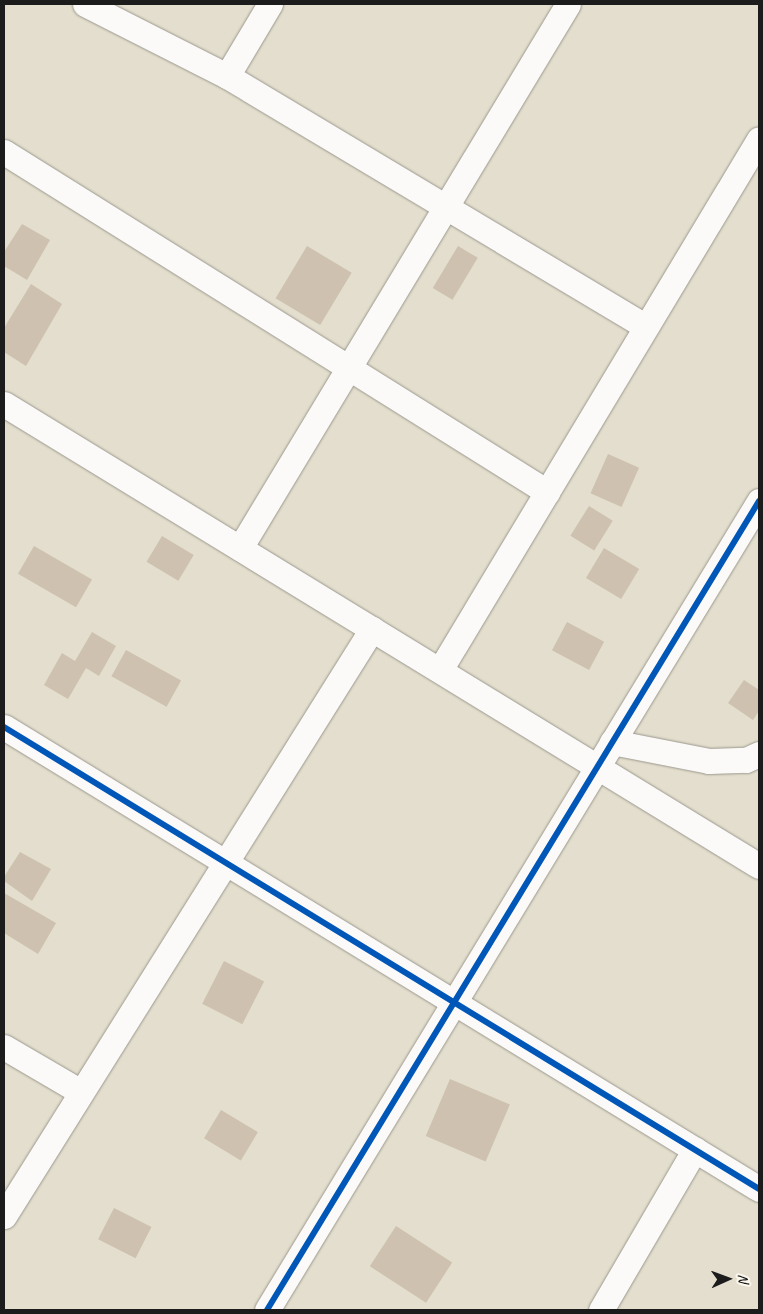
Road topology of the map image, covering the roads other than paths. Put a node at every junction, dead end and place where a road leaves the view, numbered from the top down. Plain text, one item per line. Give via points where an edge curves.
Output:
1 (85, 4) edge
2 (270, 4) edge
3 (568, 4) edge
4 (227, 76) junction
5 (759, 139) edge
6 (4, 152) edge
7 (446, 207) junction
8 (646, 327) junction
9 (348, 369) junction
10 (4, 404) edge
11 (547, 492) junction
12 (759, 501) edge
13 (240, 548) junction
14 (372, 629) junction
15 (440, 670) junction
16 (4, 728) edge
17 (612, 742) junction
18 (759, 754) edge
19 (598, 767) junction
20 (225, 862) junction
21 (759, 866) edge
22 (454, 1003) junction
23 (4, 1047) edge
24 (81, 1092) junction
25 (695, 1150) junction
26 (759, 1189) edge
27 (4, 1216) edge
28 (267, 1310) edge
29 (601, 1310) edge

1 - 4 street
2 - 4 street
3 - 7 street
4 - 7 street
5 - 8 street
6 - 9 street
7 - 8 street
7 - 9 street
8 - 11 street
9 - 11 street
9 - 13 street
10 - 13 street
11 - 15 street
12 - 17 street
13 - 14 street
14 - 15 street
14 - 20 street
15 - 19 street
16 - 20 street
17 - 18 street via 709,761 746,760
17 - 19 street
19 - 21 street
19 - 22 street
20 - 22 street
20 - 24 street
22 - 25 street
22 - 28 street
23 - 24 street
24 - 27 street
25 - 26 street
25 - 29 street

